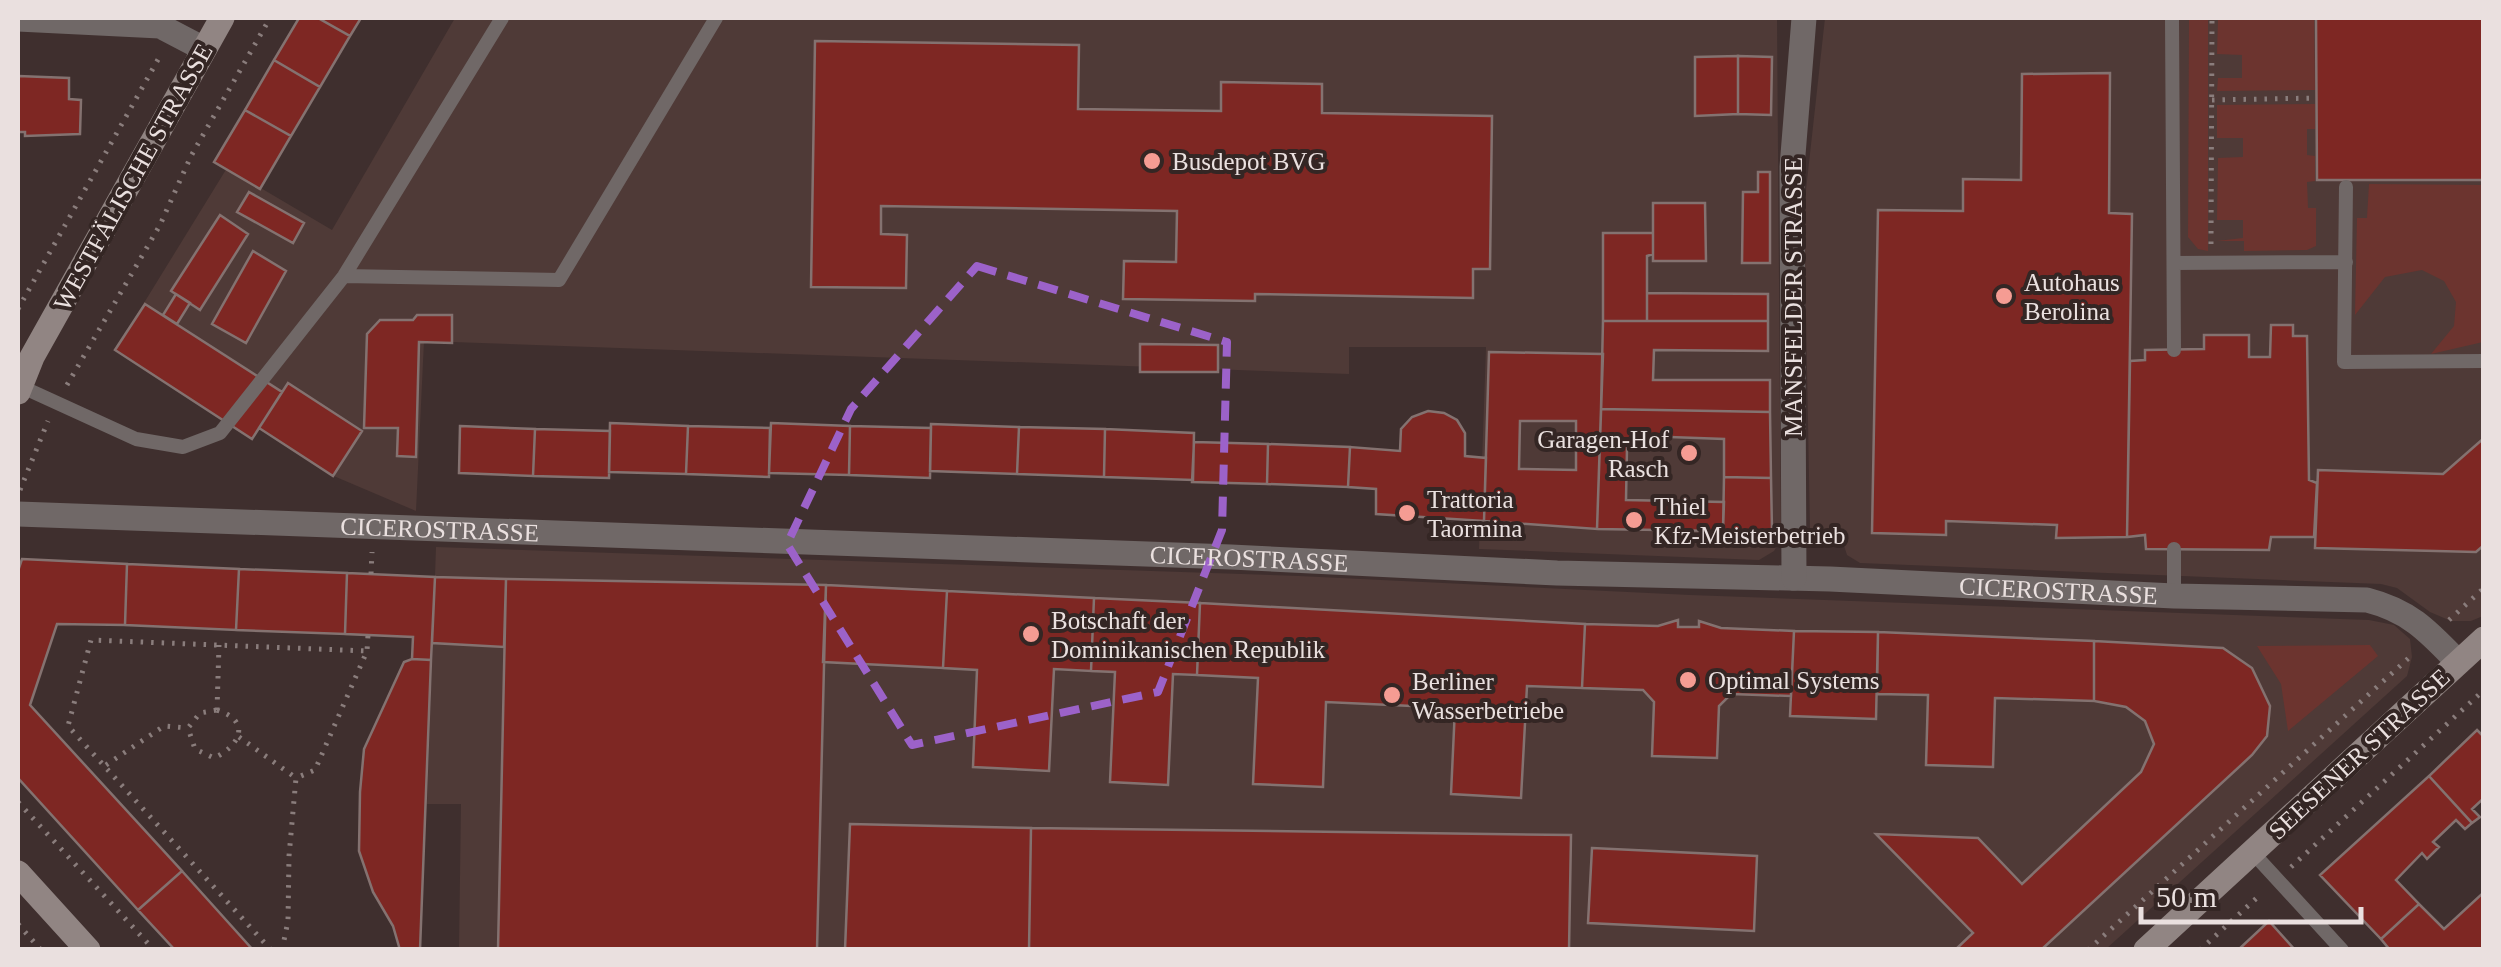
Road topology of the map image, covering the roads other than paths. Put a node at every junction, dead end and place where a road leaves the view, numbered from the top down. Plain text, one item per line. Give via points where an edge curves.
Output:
1 (222, 18) edge
2 (502, 18) edge
3 (716, 18) edge
4 (1804, 18) edge
5 (2172, 18) edge
6 (18, 19) edge
7 (204, 49) junction
8 (2346, 187) dead end
9 (2346, 262) junction
10 (2174, 264) junction
11 (344, 276) junction
12 (2174, 350) dead end
13 (2484, 362) edge
14 (19, 389) edge
15 (18, 514) edge
16 (2174, 549) dead end
17 (1794, 578) junction
18 (2174, 596) junction
19 (2484, 639) edge
20 (2467, 671) junction
21 (2253, 852) junction
22 (18, 873) edge
23 (88, 950) edge
24 (2146, 950) edge
25 (2342, 950) edge

1 - 7 street, WESTFÄLISCHE STRASSE
2 - 11 lane
3 - 11 lane via 559,280
4 - 17 street, MANSFELDER STRASSE via 1792,162
5 - 10 lane
6 - 7 street via 160,26
7 - 14 street, WESTFÄLISCHE STRASSE
8 - 9 lane
9 - 10 lane
9 - 13 lane via 2344,362
10 - 12 lane
11 - 14 lane via 220,433 183,447 136,439
15 - 17 street, CICEROSTRASSE
16 - 18 lane
17 - 18 street, CICEROSTRASSE
18 - 20 street, CICEROSTRASSE via 2367,600 2395,607 2424,626
19 - 20 street, SEESENER STRASSE
20 - 21 street, SEESENER STRASSE
21 - 24 street, SEESENER STRASSE
21 - 25 lane
22 - 23 street

